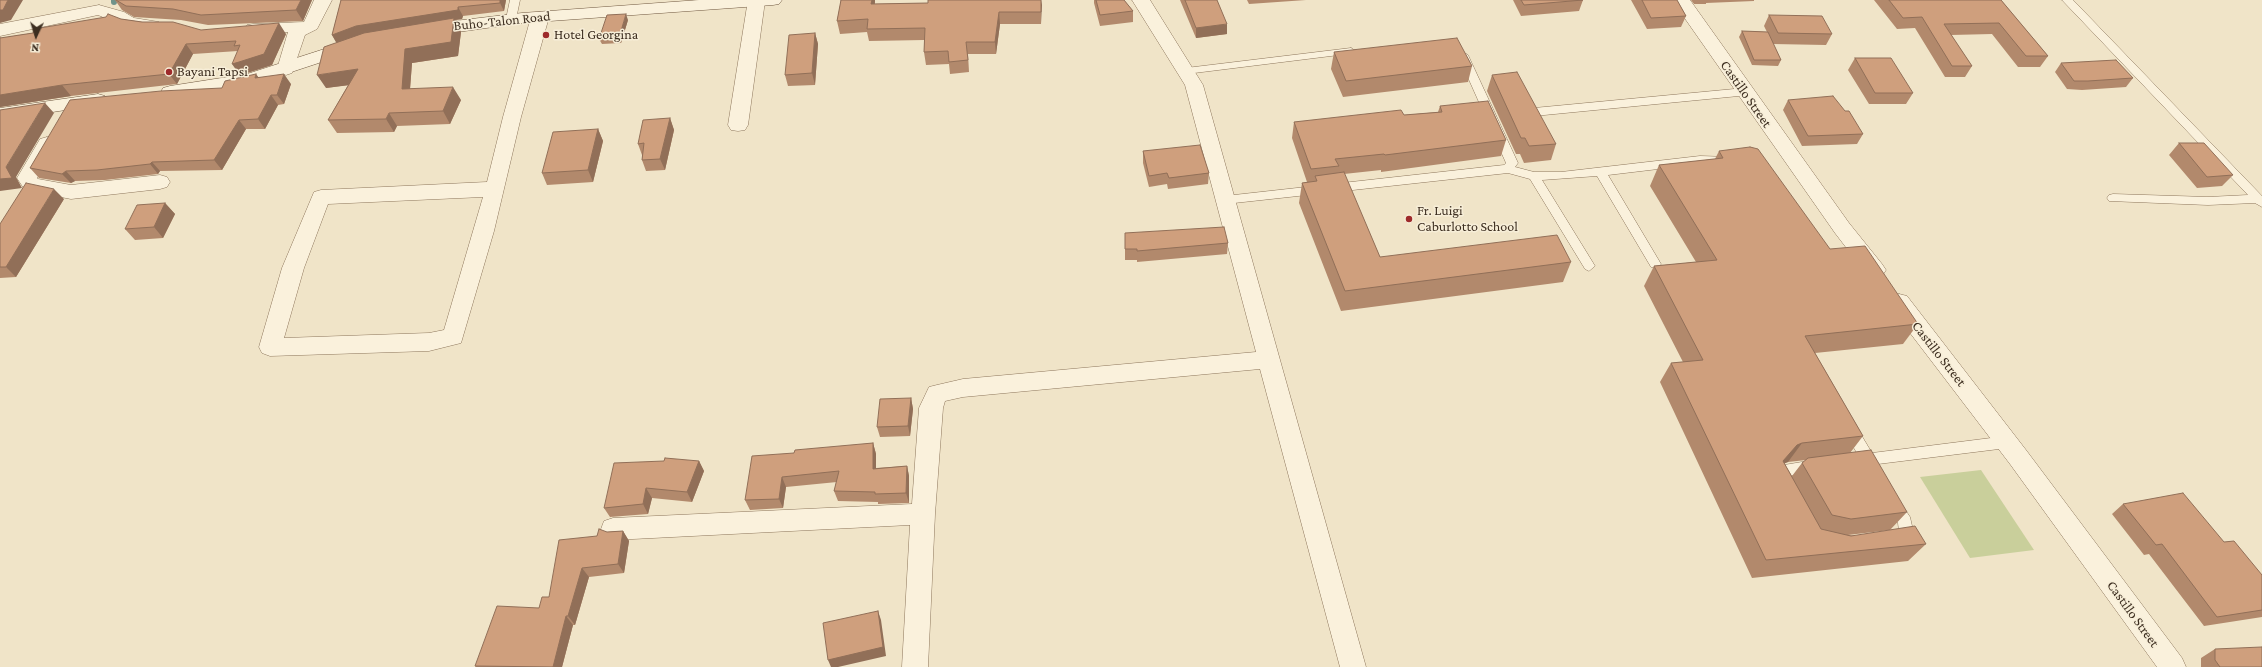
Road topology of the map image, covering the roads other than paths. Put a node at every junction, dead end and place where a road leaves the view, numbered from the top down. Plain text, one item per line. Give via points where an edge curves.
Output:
1 (323, 0) edge
2 (515, 0) edge
3 (764, 0) edge
4 (1141, 0) edge
5 (1681, 0) edge
6 (2067, 0) edge
7 (540, 17) junction
8 (511, 19) junction
9 (173, 26) edge
10 (0, 30) edge
11 (236, 30) edge
12 (297, 32) junction
13 (409, 33) edge
14 (367, 40) edge
15 (1454, 47) edge
16 (1365, 50) edge
17 (286, 69) junction
18 (1186, 71) junction
19 (1745, 92) junction
20 (157, 94) edge
21 (113, 99) edge
22 (71, 103) junction
23 (1534, 112) edge
24 (0, 114) edge
25 (738, 125) dead end
26 (1736, 161) edge
27 (1508, 169) junction
28 (1601, 172) junction
29 (1534, 176) junction
30 (160, 182) dead end
31 (495, 189) junction
32 (2113, 198) dead end
33 (1225, 200) junction
34 (2260, 201) edge
35 (1655, 264) edge
36 (1589, 266) dead end
37 (1270, 359) junction
38 (1844, 418) edge
39 (2007, 442) junction
40 (1868, 460) junction
41 (1844, 463) edge
42 (1828, 464) edge
43 (1785, 493) edge
44 (923, 514) junction
45 (613, 529) dead end
46 (1886, 538) edge
47 (915, 667) edge
48 (1353, 667) edge
49 (2173, 667) edge

1 - 12 street via 311,25
2 - 8 lane
3 - 7 street, Buho-Talon Road
3 - 25 street
4 - 18 street
5 - 19 street, Castillo Street
6 - 34 lane
7 - 8 street, Buho-Talon Road
7 - 31 street
8 - 13 street, Buho-Talon Road
9 - 10 street via 130,23 99,10
11 - 12 street via 299,26
12 - 17 street
14 - 17 street
15 - 27 lane via 1460,50 1512,162
16 - 18 lane
17 - 20 street via 248,80
18 - 33 street via 1194,85
19 - 23 lane
19 - 39 street, Castillo Street via 1854,253
21 - 22 street
22 - 24 street
22 - 30 street via 27,178 32,185 71,192
26 - 28 lane via 1700,160
27 - 29 lane
27 - 33 lane
28 - 29 lane
28 - 35 lane
29 - 36 lane
31 - 31 street via 453,337 429,342 270,346 293,268 321,196
32 - 34 lane
33 - 37 street
37 - 44 street via 963,388 937,394 931,408
37 - 48 street
38 - 40 lane
39 - 40 lane
39 - 49 street, Castillo Street
40 - 41 lane
40 - 46 lane via 1905,522 1907,535
42 - 43 lane via 1789,469 1778,480
44 - 45 street
44 - 47 street

